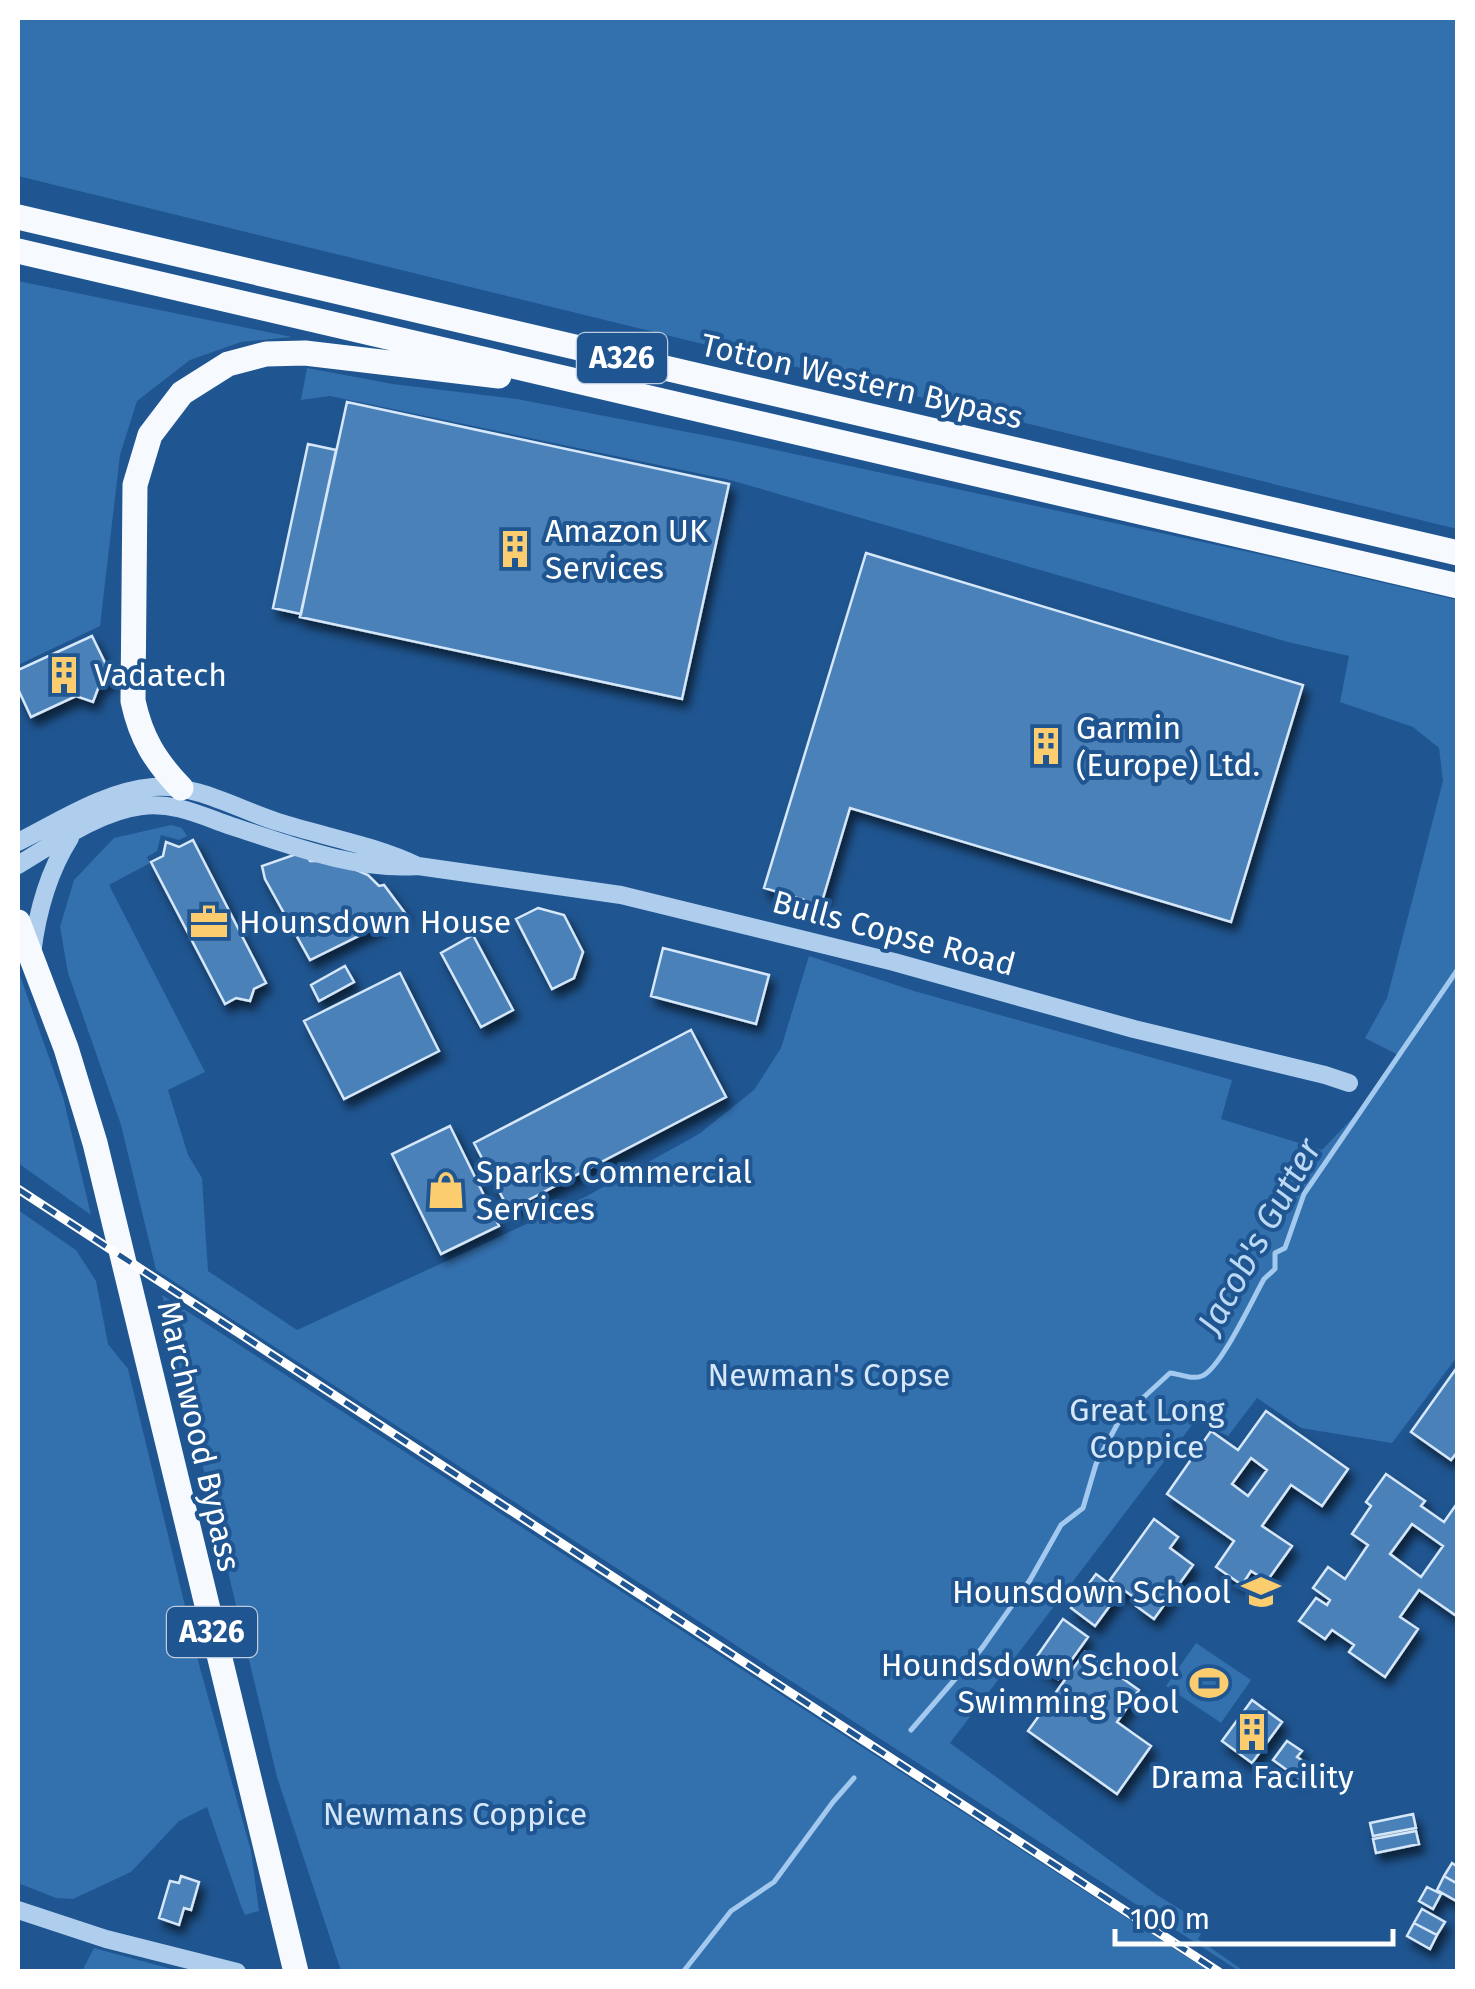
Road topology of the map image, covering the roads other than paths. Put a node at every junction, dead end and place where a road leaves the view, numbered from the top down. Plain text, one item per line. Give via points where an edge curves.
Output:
1 (18, 217) edge
2 (18, 250) edge
3 (618, 390) junction
4 (1458, 553) edge
5 (1458, 586) edge
6 (181, 788) junction
7 (73, 833) junction
8 (18, 842) edge
9 (18, 864) edge
10 (418, 866) junction
11 (18, 922) edge
12 (32, 954) junction
13 (1349, 1083) dead end
14 (18, 1910) edge
15 (237, 1972) edge
16 (296, 1972) edge

1 - 4 main road, Totton Western Bypass / A326
2 - 3 main road, Totton Western Bypass / A326
3 - 5 main road, Totton Western Bypass / A326
3 - 6 main road via 266,354 228,364 182,393 150,434 135,484 131,670 138,729
6 - 8 street, Bulls Copse Road via 117,794
6 - 10 street, Bulls Copse Road
7 - 9 street, Bulls Copse Road
7 - 10 street, Bulls Copse Road via 130,808 164,806 342,858 387,868
7 - 12 street via 43,896
10 - 13 street, Bulls Copse Road via 621,895
11 - 12 main road, Marchwood Bypass / A326
12 - 16 main road, Marchwood Bypass / A326 via 95,1143
14 - 15 street

